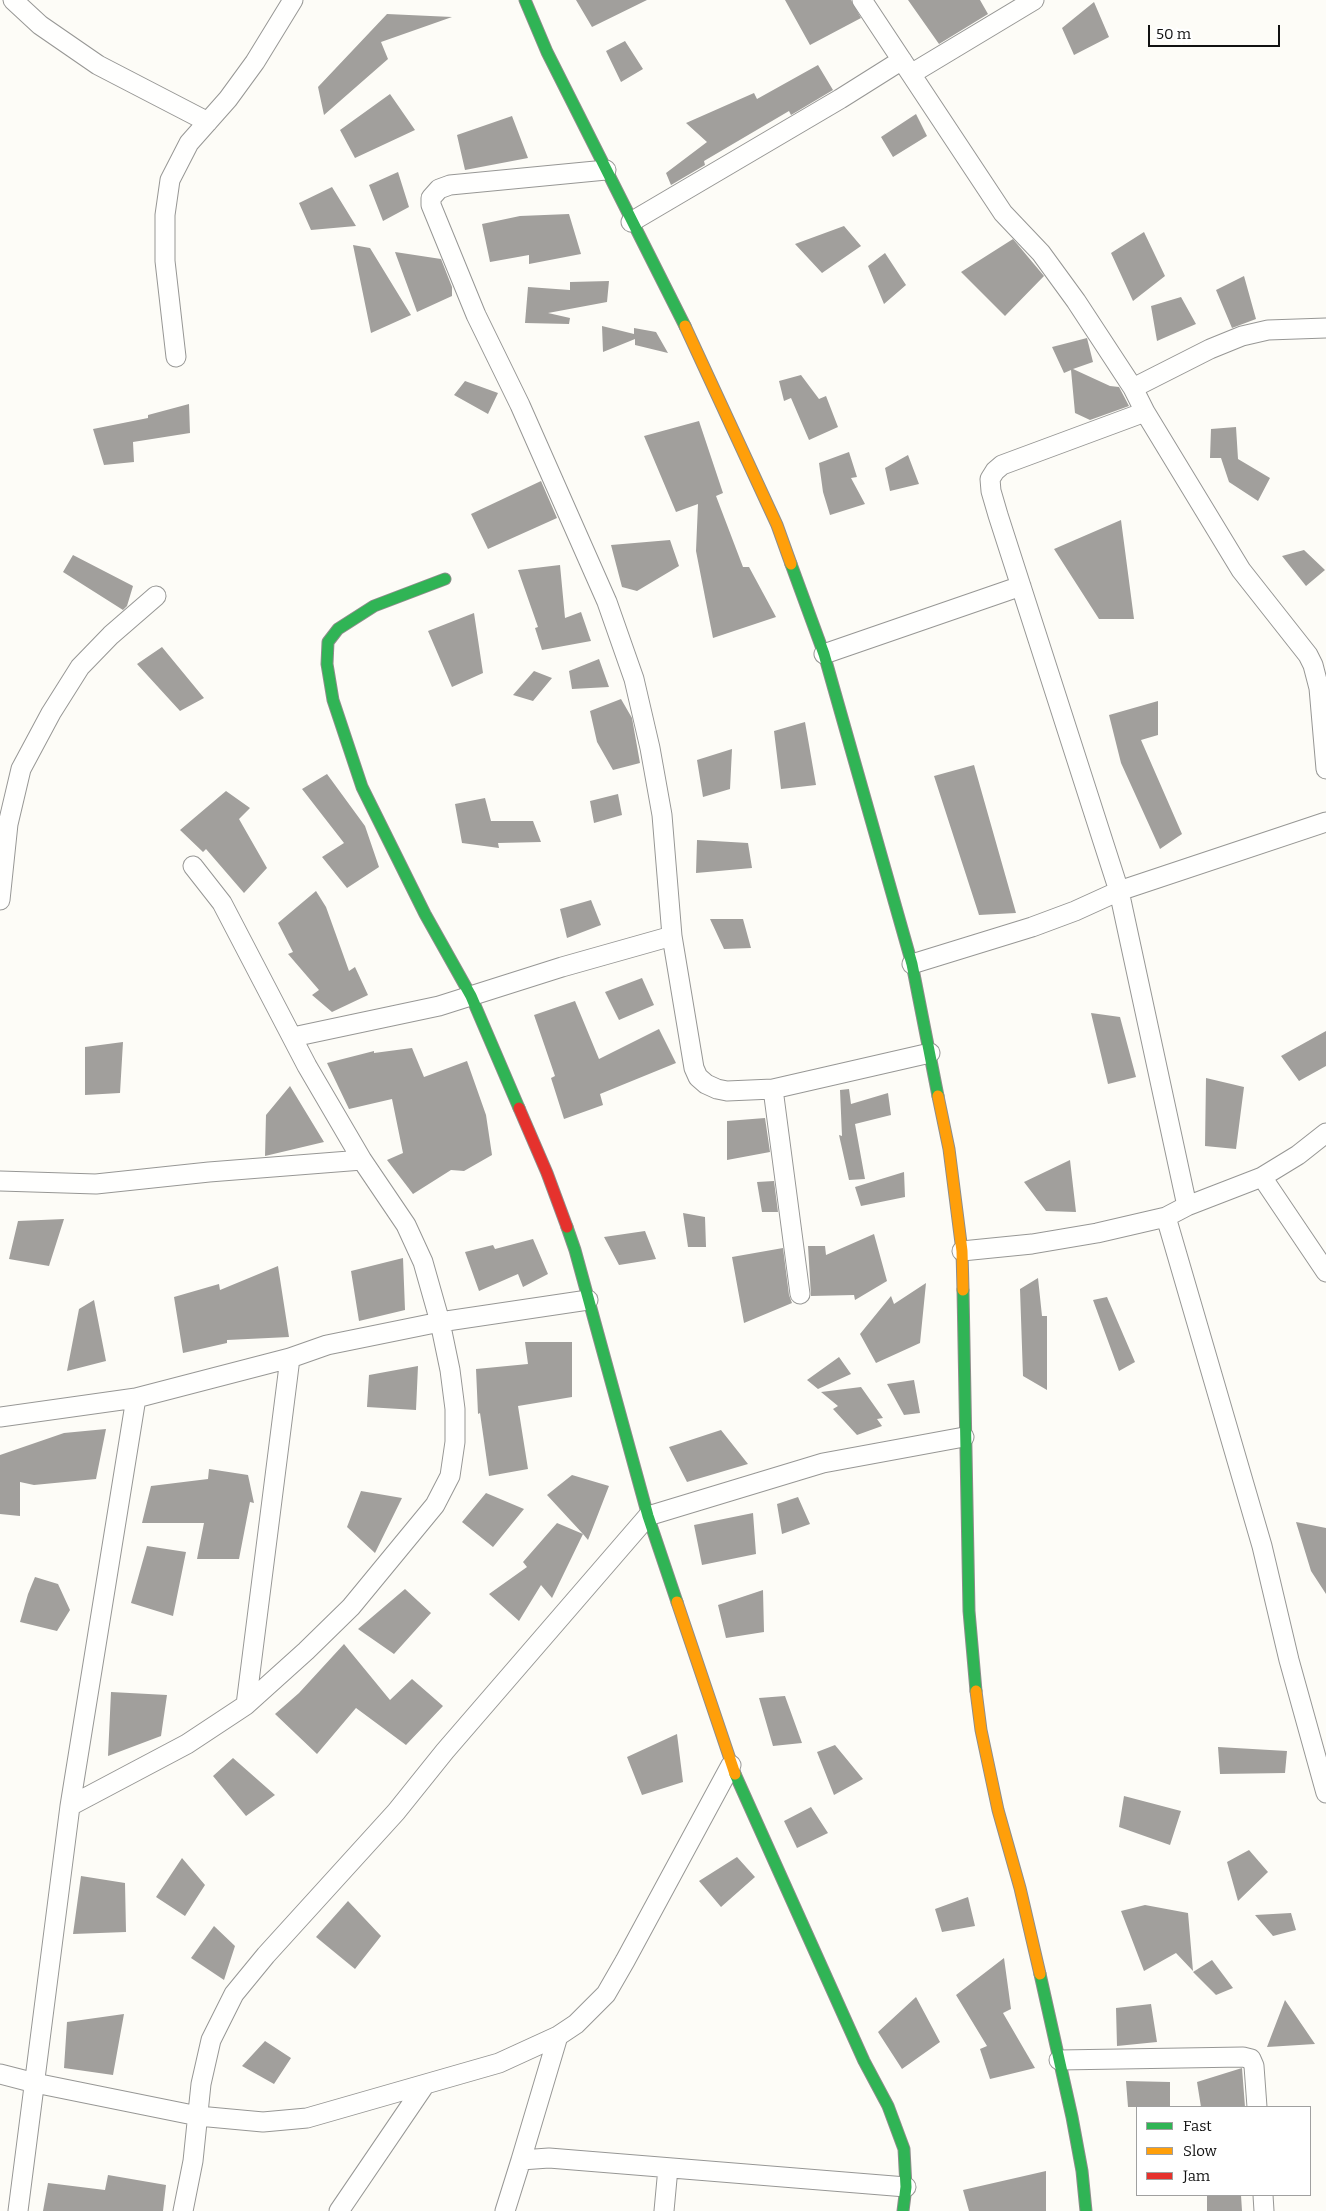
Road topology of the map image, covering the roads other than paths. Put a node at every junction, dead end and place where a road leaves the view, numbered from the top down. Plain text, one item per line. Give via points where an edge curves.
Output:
1 (13, 0) edge
2 (525, 0) edge
3 (862, 0) edge
4 (1034, 0) edge
5 (289, 2) edge
6 (907, 67) junction
7 (208, 122) junction
8 (606, 170) junction
9 (631, 222) junction
10 (1326, 328) edge
11 (176, 357) dead end
12 (1133, 388) junction
13 (1145, 412) junction
14 (445, 579) dead end
15 (1022, 586) junction
16 (156, 596) dead end
17 (824, 654) junction
18 (1326, 769) edge
19 (1326, 822) edge
20 (193, 866) dead end
21 (1119, 891) junction
22 (0, 900) edge
23 (672, 936) junction
24 (912, 964) junction
25 (471, 996) junction
26 (293, 1037) junction
27 (930, 1053) junction
28 (773, 1089) junction
29 (1326, 1134) edge
30 (362, 1160) junction
31 (1262, 1177) junction
32 (0, 1181) edge
33 (1187, 1206) junction
34 (1166, 1217) junction
35 (962, 1251) junction
36 (1326, 1272) edge
37 (800, 1294) dead end
38 (588, 1300) junction
39 (440, 1322) junction
40 (290, 1358) junction
41 (136, 1398) junction
42 (0, 1417) edge
43 (964, 1437) junction
44 (648, 1516) junction
45 (246, 1705) junction
46 (731, 1765) junction
47 (1326, 1793) edge
48 (70, 1806) junction
49 (558, 2036) junction
50 (1059, 2060) junction
51 (0, 2074) edge
52 (35, 2083) junction
53 (424, 2086) junction
54 (1257, 2106) edge
55 (198, 2116) junction
56 (521, 2160) junction
57 (668, 2168) junction
58 (906, 2187) junction
59 (1263, 2196) edge
60 (18, 2211) edge
61 (183, 2211) edge
62 (339, 2211) edge
63 (505, 2211) edge
64 (664, 2211) edge
65 (903, 2211) edge
66 (1086, 2211) edge
67 (1264, 2211) edge

1 - 7 street via 40,25 98,65
2 - 8 main road via 547,52
3 - 6 street
4 - 6 street
5 - 7 street via 255,62
6 - 9 street via 840,99
6 - 12 street via 1003,213 1041,253
7 - 11 street via 189,143 170,180 165,215 165,261
8 - 9 main road
8 - 23 street via 450,185 439,189 431,198 431,205 476,315 520,405 607,602 634,679 662,815
9 - 17 main road via 687,330 777,524
10 - 12 street via 1268,330 1242,336
12 - 13 street
13 - 15 street via 1002,465 995,471 990,479 991,491
13 - 18 street via 1241,570 1308,654 1319,688
14 - 25 main road via 374,606 338,629 328,642 327,664 333,700 362,787 425,914
15 - 17 street
15 - 21 street
16 - 22 street via 80,667 50,712 22,769 8,824
17 - 24 main road
19 - 21 street
20 - 26 street via 222,903
21 - 24 street via 1032,927
21 - 33 street
23 - 25 street
23 - 28 street via 698,1077 706,1084 727,1091
24 - 27 main road
25 - 26 street via 439,1006
25 - 38 main road via 546,1173 575,1250
26 - 30 street
27 - 28 street
27 - 35 main road via 949,1149
28 - 37 street
29 - 31 street
30 - 32 street via 96,1184
30 - 39 street via 406,1225 423,1262
31 - 33 street
31 - 36 street
33 - 34 street
34 - 35 street via 1032,1244
34 - 47 street via 1259,1536
35 - 43 main road
38 - 39 street
38 - 44 main road
39 - 40 street via 327,1345
39 - 45 street via 455,1409 450,1476 434,1504 351,1607
40 - 41 street
40 - 45 street
41 - 42 street
41 - 48 street
43 - 44 street via 823,1463
43 - 50 main road via 969,1619 981,1730
44 - 46 main road
44 - 55 street via 396,1812 234,1994 212,2040 201,2084
45 - 48 street via 163,1758
46 - 49 street via 606,1994 584,2017
46 - 58 main road via 864,2061 888,2106 904,2149
48 - 52 street
49 - 53 street via 499,2063
49 - 56 street
50 - 54 street via 1243,2057 1254,2066
50 - 66 main road via 1079,2153
51 - 52 street
52 - 55 street
52 - 60 street
53 - 55 street via 307,2118 263,2122
53 - 62 street
55 - 61 street
56 - 57 street via 548,2158
56 - 63 street
57 - 58 street
57 - 64 street
58 - 65 main road
59 - 67 street

